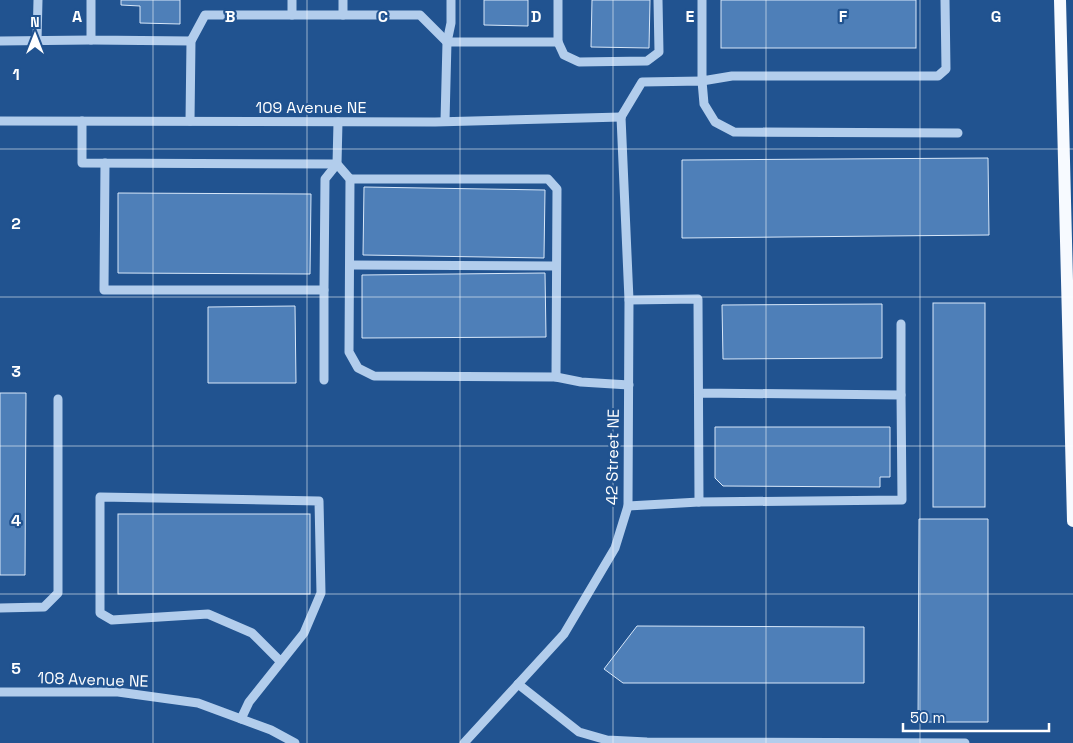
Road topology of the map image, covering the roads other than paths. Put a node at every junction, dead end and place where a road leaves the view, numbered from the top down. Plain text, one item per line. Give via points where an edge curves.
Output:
1 (38, 0) edge
2 (91, 0) edge
3 (292, 0) edge
4 (343, 0) edge
5 (451, 0) edge
6 (558, 0) edge
7 (658, 0) edge
8 (702, 0) edge
9 (945, 0) edge
10 (1060, 0) edge
11 (292, 14) junction
12 (343, 14) junction
13 (91, 40) junction
14 (0, 41) edge
15 (37, 41) junction
16 (191, 41) junction
17 (447, 42) junction
18 (558, 42) junction
19 (702, 81) junction
20 (621, 117) junction
21 (0, 121) edge
22 (82, 121) junction
23 (190, 122) junction
24 (338, 122) junction
25 (446, 122) junction
26 (958, 134) dead end
27 (105, 163) junction
28 (337, 164) junction
29 (350, 179) junction
30 (350, 265) junction
31 (556, 266) junction
32 (324, 290) junction
33 (629, 300) junction
34 (901, 324) dead end
35 (556, 377) junction
36 (324, 380) dead end
37 (629, 385) junction
38 (699, 394) junction
39 (901, 395) junction
40 (58, 399) dead end
41 (699, 502) junction
42 (628, 506) junction
43 (1073, 521) edge
44 (0, 608) edge
45 (281, 662) junction
46 (518, 684) junction
47 (0, 692) edge
48 (241, 719) junction
49 (295, 743) edge
50 (464, 743) edge
51 (866, 743) edge
52 (965, 743) edge

1 - 15 street
2 - 13 street
3 - 11 street
4 - 12 street
5 - 17 street
6 - 18 street
7 - 18 street via 659,52 648,60 579,62 564,55
8 - 19 street
9 - 19 street via 946,69 938,76 732,76
10 - 43 main road
11 - 12 street
11 - 16 street via 205,16
12 - 17 street via 420,14
13 - 15 street
13 - 16 street
14 - 15 street
16 - 23 street
17 - 18 street
17 - 25 street
19 - 20 street via 642,82
19 - 26 street via 704,104 714,122 734,132
20 - 25 street, 109 Avenue NE
20 - 33 street, 42 Street NE
21 - 22 street, 109 Avenue NE
22 - 23 street, 109 Avenue NE
22 - 27 street via 82,163
23 - 24 street, 109 Avenue NE
24 - 25 street, 109 Avenue NE
24 - 28 street
27 - 28 street
27 - 32 street via 104,290
28 - 29 street
28 - 32 street via 325,179
29 - 30 street
29 - 31 street via 548,178 557,189
30 - 31 street
30 - 35 street via 349,352 358,368 374,376
31 - 35 street
32 - 36 street
33 - 37 street, 42 Street NE
33 - 38 street via 698,300
34 - 39 street
35 - 37 street
37 - 42 street, 42 Street NE
38 - 39 street
38 - 41 street
39 - 41 street via 902,500
40 - 44 street via 58,593 44,607
41 - 42 street
42 - 46 street, 42 Street NE via 615,548 564,634
45 - 45 street via 304,633 322,593 319,501 100,497 100,613 112,620 208,614 252,633
45 - 48 street via 249,702
46 - 50 street, 42 Street NE
46 - 51 street via 579,732 607,740
47 - 48 street, 108 Avenue NE via 118,692 198,703
48 - 49 street, 108 Avenue NE
51 - 52 street

